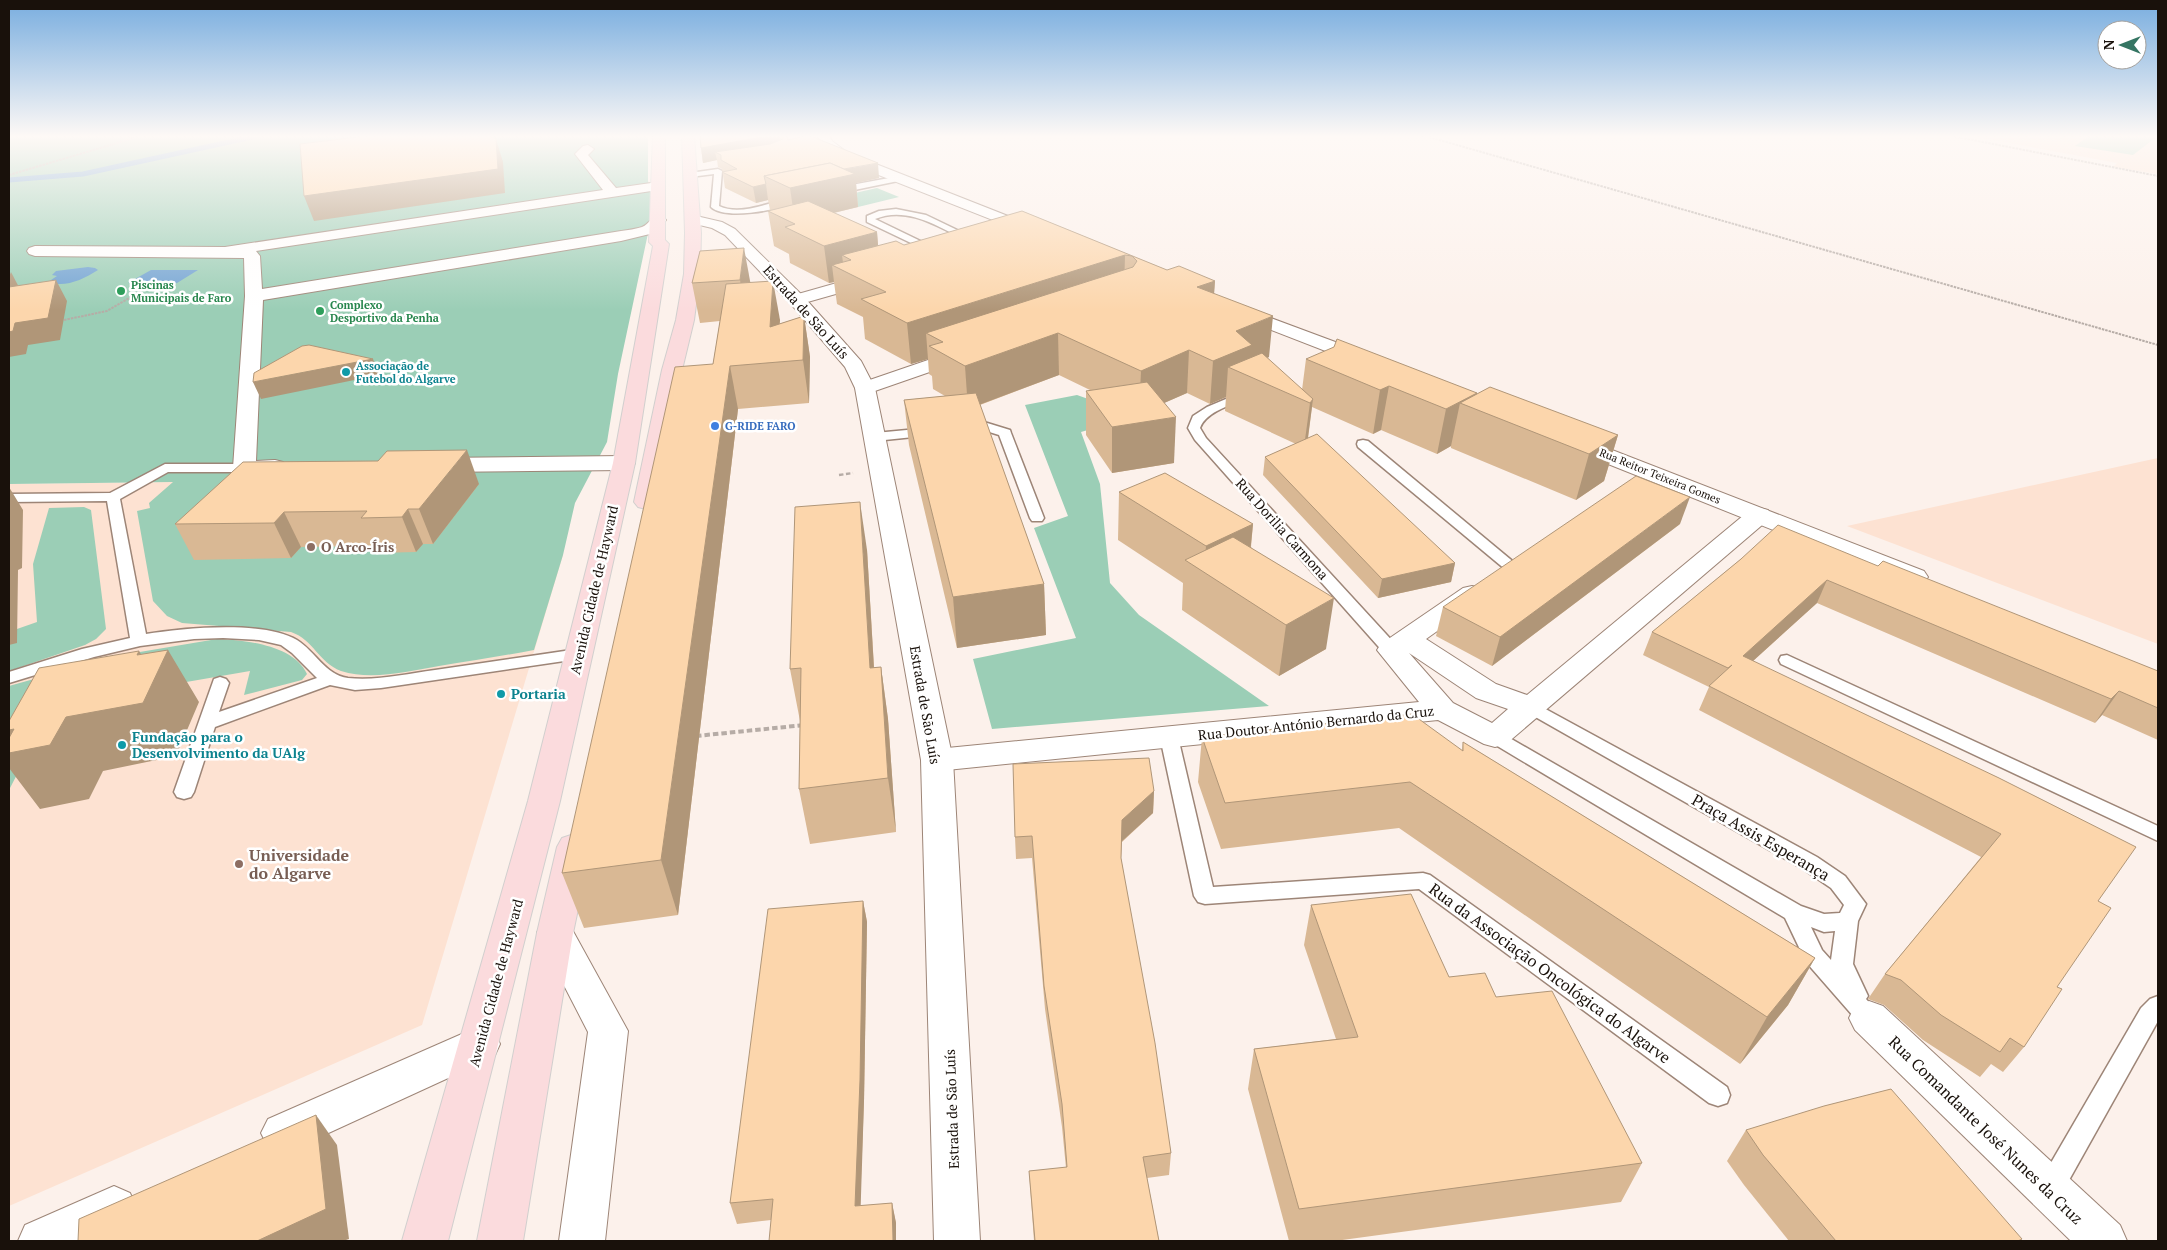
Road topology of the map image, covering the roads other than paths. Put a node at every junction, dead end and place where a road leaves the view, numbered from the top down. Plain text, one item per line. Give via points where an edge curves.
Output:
1 (611, 193) edge
2 (658, 193) edge
3 (691, 193) edge
4 (716, 193) edge
5 (940, 193) edge
6 (799, 199) edge
7 (692, 226) junction
8 (657, 231) junction
9 (1011, 239) edge
10 (986, 246) joint
11 (35, 251) dead end
12 (217, 252) junction
13 (953, 255) junction
14 (927, 262) edge
15 (890, 273) edge
16 (254, 296) junction
17 (796, 300) junction
18 (1217, 302) edge
19 (977, 350) edge
20 (1383, 367) edge
21 (866, 388) junction
22 (1261, 388) edge
23 (1559, 436) edge
24 (875, 437) junction
25 (1363, 444) dead end
26 (624, 463) junction
27 (419, 466) edge
28 (293, 467) edge
29 (244, 468) junction
30 (1652, 473) junction
31 (1627, 490) edge
32 (113, 497) junction
33 (9, 498) edge
34 (1760, 515) junction
35 (1037, 518) dead end
36 (641, 527) edge
37 (1519, 562) joint
38 (1933, 584) edge
39 (140, 639) junction
40 (1399, 644) junction
41 (578, 654) junction
42 (1787, 660) dead end
43 (9, 678) edge
44 (330, 679) junction
45 (220, 683) dead end
46 (1529, 706) junction
47 (1442, 710) junction
48 (207, 723) junction
49 (1495, 736) junction
50 (1169, 737) junction
51 (937, 760) junction
52 (184, 792) dead end
53 (581, 816) edge
54 (2158, 834) edge
55 (1793, 912) junction
56 (1847, 921) junction
57 (556, 933) junction
58 (2158, 1006) edge
59 (1869, 1018) junction
60 (480, 1044) junction
61 (1718, 1095) dead end
62 (248, 1149) edge
63 (2049, 1190) junction
64 (149, 1193) edge
65 (41, 1241) edge
66 (425, 1241) edge
67 (500, 1241) edge
68 (582, 1241) edge
69 (957, 1241) edge
70 (2104, 1241) edge

1 - 12 street
2 - 8 main road, Avenida Cidade de Hayward
3 - 7 main road
4 - 6 lane via 715,207 720,211 735,212
5 - 9 street via 1045,235
7 - 17 street, Estrada de São Luís via 724,228 730,232
7 - 36 main road via 692,274 674,386
8 - 16 street via 648,236 621,236
8 - 26 main road, Avenida Cidade de Hayward via 661,244
10 - 13 street
10 - 13 lane via 901,211 870,218 871,222
11 - 12 street
12 - 16 street via 247,252 252,256
13 - 14 street
15 - 17 street
16 - 29 street
17 - 21 street, Estrada de São Luís via 854,365
18 - 20 street
19 - 21 street
21 - 24 street, Estrada de São Luís
22 - 40 lane, Rua Dorilia Carmona via 1211,410 1197,419 1194,428 1201,440
23 - 30 street, Rua Reitor Teixeira Gomes
24 - 35 lane via 984,426 1005,433
24 - 51 street, Estrada de São Luís
25 - 37 lane
26 - 27 street
26 - 41 main road, Avenida Cidade de Hayward
28 - 29 street
29 - 32 lane via 165,468
30 - 31 street
30 - 34 street, Rua Reitor Teixeira Gomes
32 - 33 lane
32 - 39 lane
34 - 38 street, Rua Reitor Teixeira Gomes
34 - 46 street
37 - 40 street
39 - 43 lane
39 - 44 lane via 211,633 281,639 292,643
40 - 46 street via 1486,691
40 - 47 street, Rua Dorilia Carmona
41 - 44 lane via 372,684
41 - 60 main road, Avenida Cidade de Hayward via 544,801
42 - 54 lane
44 - 48 lane
45 - 48 lane
46 - 49 street
46 - 56 lane, Praça Assis Esperança via 1810,863 1838,882 1855,904
47 - 49 street, Rua Doutor António Bernardo da Cruz
47 - 50 street, Rua Doutor António Bernardo da Cruz
48 - 52 lane
49 - 55 lane
50 - 51 street, Rua Doutor António Bernardo da Cruz
50 - 61 lane, Rua da Associação Oncológica do Algarve via 1205,896 1423,880
51 - 69 street, Estrada de São Luís
53 - 57 main road
55 - 56 lane via 1824,923
55 - 59 lane via 1814,956
56 - 59 lane via 1842,964
57 - 67 main road
57 - 68 street via 608,1031
58 - 63 lane via 2149,1015
59 - 63 street, Rua Comandante José Nunes da Cruz
60 - 62 street
60 - 66 main road, Avenida Cidade de Hayward
63 - 70 street, Rua Comandante José Nunes da Cruz
64 - 65 street

